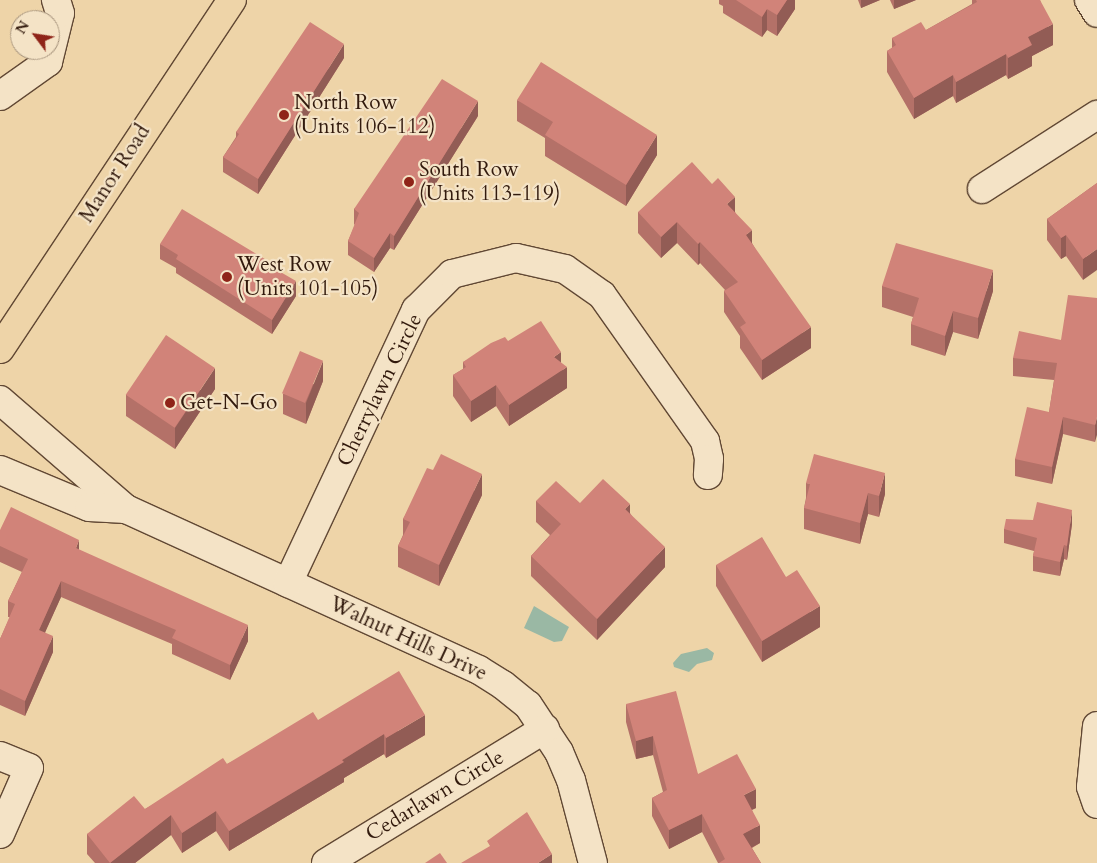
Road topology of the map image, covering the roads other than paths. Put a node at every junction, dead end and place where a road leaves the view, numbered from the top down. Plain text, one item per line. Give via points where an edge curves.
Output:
1 (56, 0) edge
2 (232, 0) edge
3 (1089, 0) edge
4 (1097, 13) edge
5 (0, 96) edge
6 (1097, 115) edge
7 (982, 189) dead end
8 (0, 349) edge
9 (0, 400) edge
10 (0, 470) edge
11 (708, 475) dead end
12 (126, 509) junction
13 (288, 583) junction
14 (1097, 726) edge
15 (545, 729) junction
16 (0, 756) edge
17 (1097, 804) edge
18 (0, 834) edge
19 (326, 863) edge
20 (593, 863) edge

1 - 5 street via 60,14 48,62
2 - 8 main road, Manor Road
3 - 4 street
6 - 7 street
9 - 12 street, Walnut Hills Drive
10 - 12 street, Walnut Hills Drive via 89,507
11 - 13 street, Cherrylawn Circle via 710,459 705,441 602,295 565,268 516,258 452,274 416,310
12 - 13 street, Walnut Hills Drive
13 - 15 street, Walnut Hills Drive via 479,670 528,705
14 - 17 street via 1091,787
15 - 19 street, Cedarlawn Circle
15 - 20 street, Walnut Hills Drive via 571,780
16 - 18 street via 29,768

